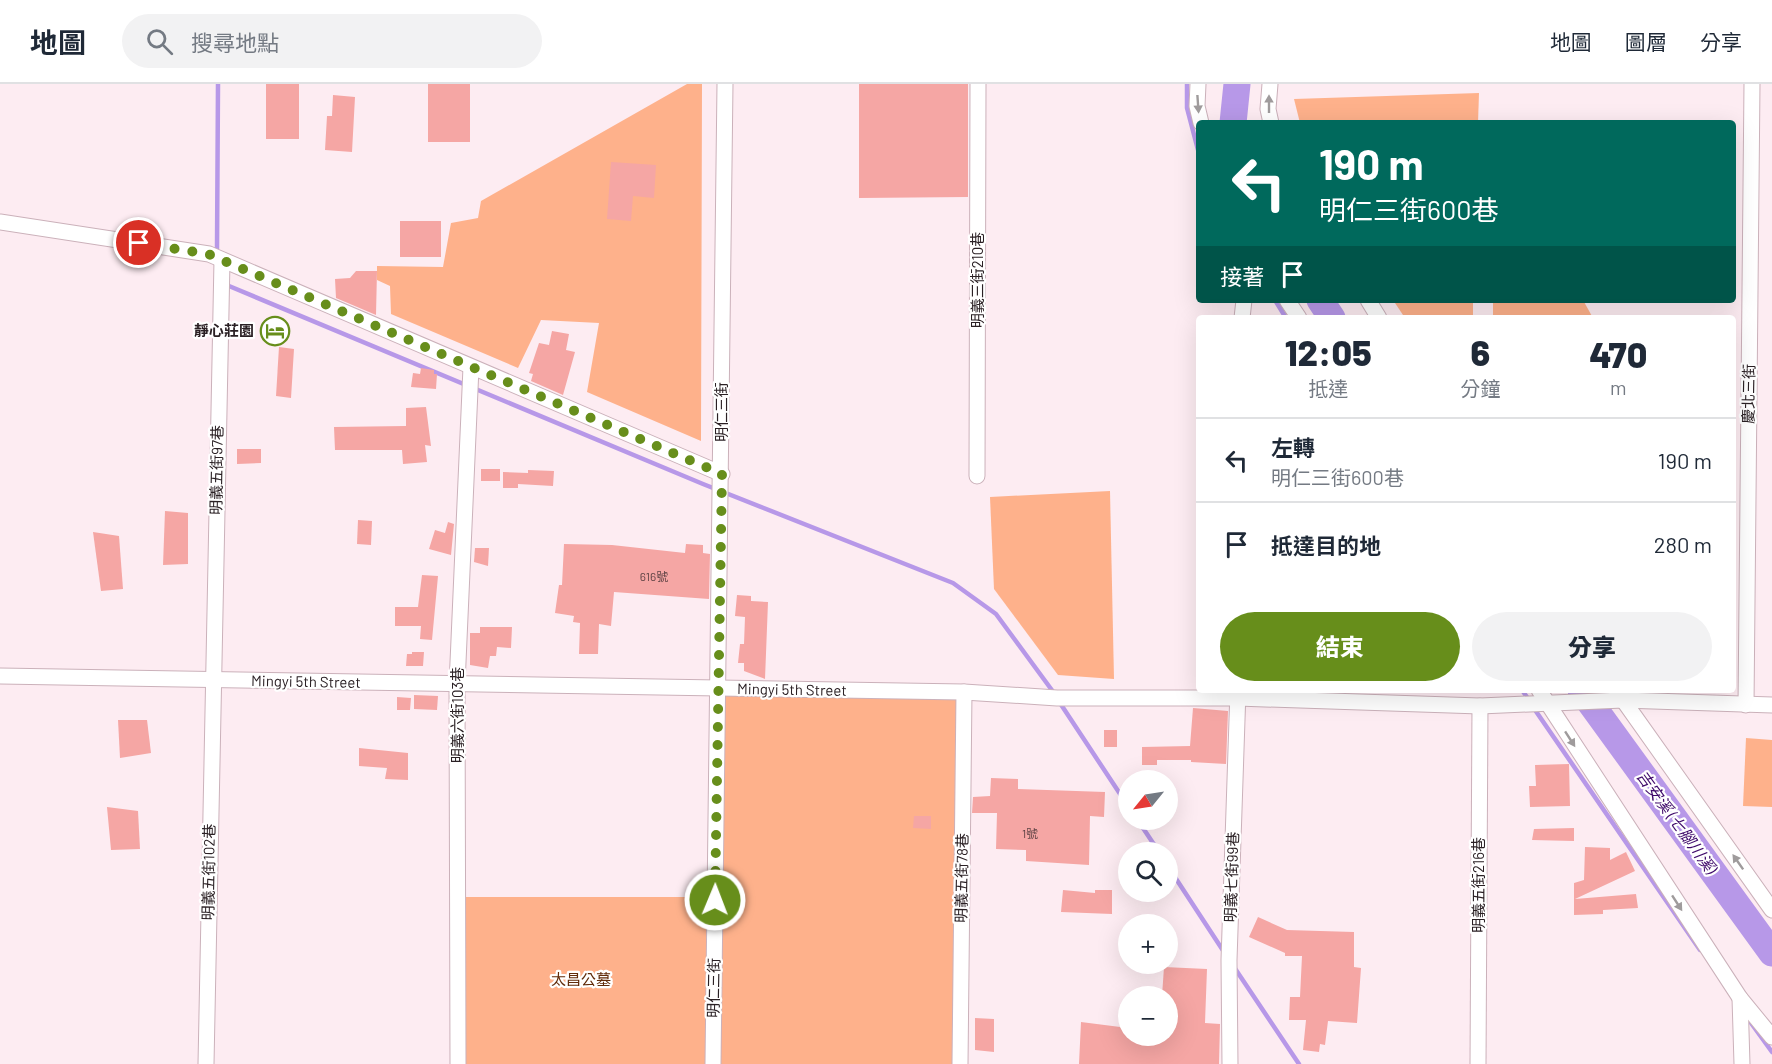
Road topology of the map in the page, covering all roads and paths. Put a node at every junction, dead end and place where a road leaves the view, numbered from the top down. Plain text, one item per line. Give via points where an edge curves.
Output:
1 (725, 84) edge
2 (978, 84) edge
3 (1198, 84) edge
4 (1270, 84) edge
5 (1752, 84) edge
6 (1200, 120) edge
7 (1270, 120) edge
8 (0, 222) edge
9 (222, 260) junction
10 (471, 367) junction
11 (977, 476) dead end
12 (722, 485) junction
13 (0, 676) edge
14 (212, 681) junction
15 (458, 685) junction
16 (718, 689) junction
17 (964, 692) junction
18 (1237, 694) edge
19 (1620, 695) edge
20 (1543, 697) edge
21 (1746, 705) junction
22 (1772, 705) edge
23 (1480, 706) junction
24 (1772, 910) edge
25 (1740, 998) junction
26 (1772, 1037) edge
27 (206, 1064) edge
28 (458, 1064) edge
29 (713, 1064) edge
30 (960, 1064) edge
31 (1230, 1064) edge
32 (1478, 1064) edge
33 (1742, 1064) edge

1 - 12 street, 明仁三街
2 - 11 street, 明義三街210巷
3 -> 6 street
7 -> 4 street
5 - 21 street, 慶北三街
8 - 9 street via 208,254
9 - 10 street
9 - 14 street, 明義五街97巷
10 - 12 street
10 - 15 street, 明義六街103巷
12 - 16 street, 明仁三街
13 - 14 street, Mingyi 5th Street
14 - 15 street, Mingyi 5th Street
14 - 27 street, 明義五街102巷
15 - 16 street, Mingyi 5th Street
15 - 28 street, 明義六街103巷
16 - 17 street, Mingyi 5th Street
16 - 29 street, 明仁三街
17 - 18 street, Mingyi 5th Street via 1057,698
17 - 30 street, 明義五街78巷
18 - 23 street, Mingyi 5th Street
18 - 31 street, 明義七街99巷
19 - 20 street, Mingyi 5th Street
19 - 21 street, Mingyi 5th Street
24 -> 19 street
20 - 23 street, Mingyi 5th Street
20 -> 25 street
21 - 22 street, Mingyi 5th Street
23 - 32 street, 明義五街216巷
25 - 26 street
25 - 33 street

